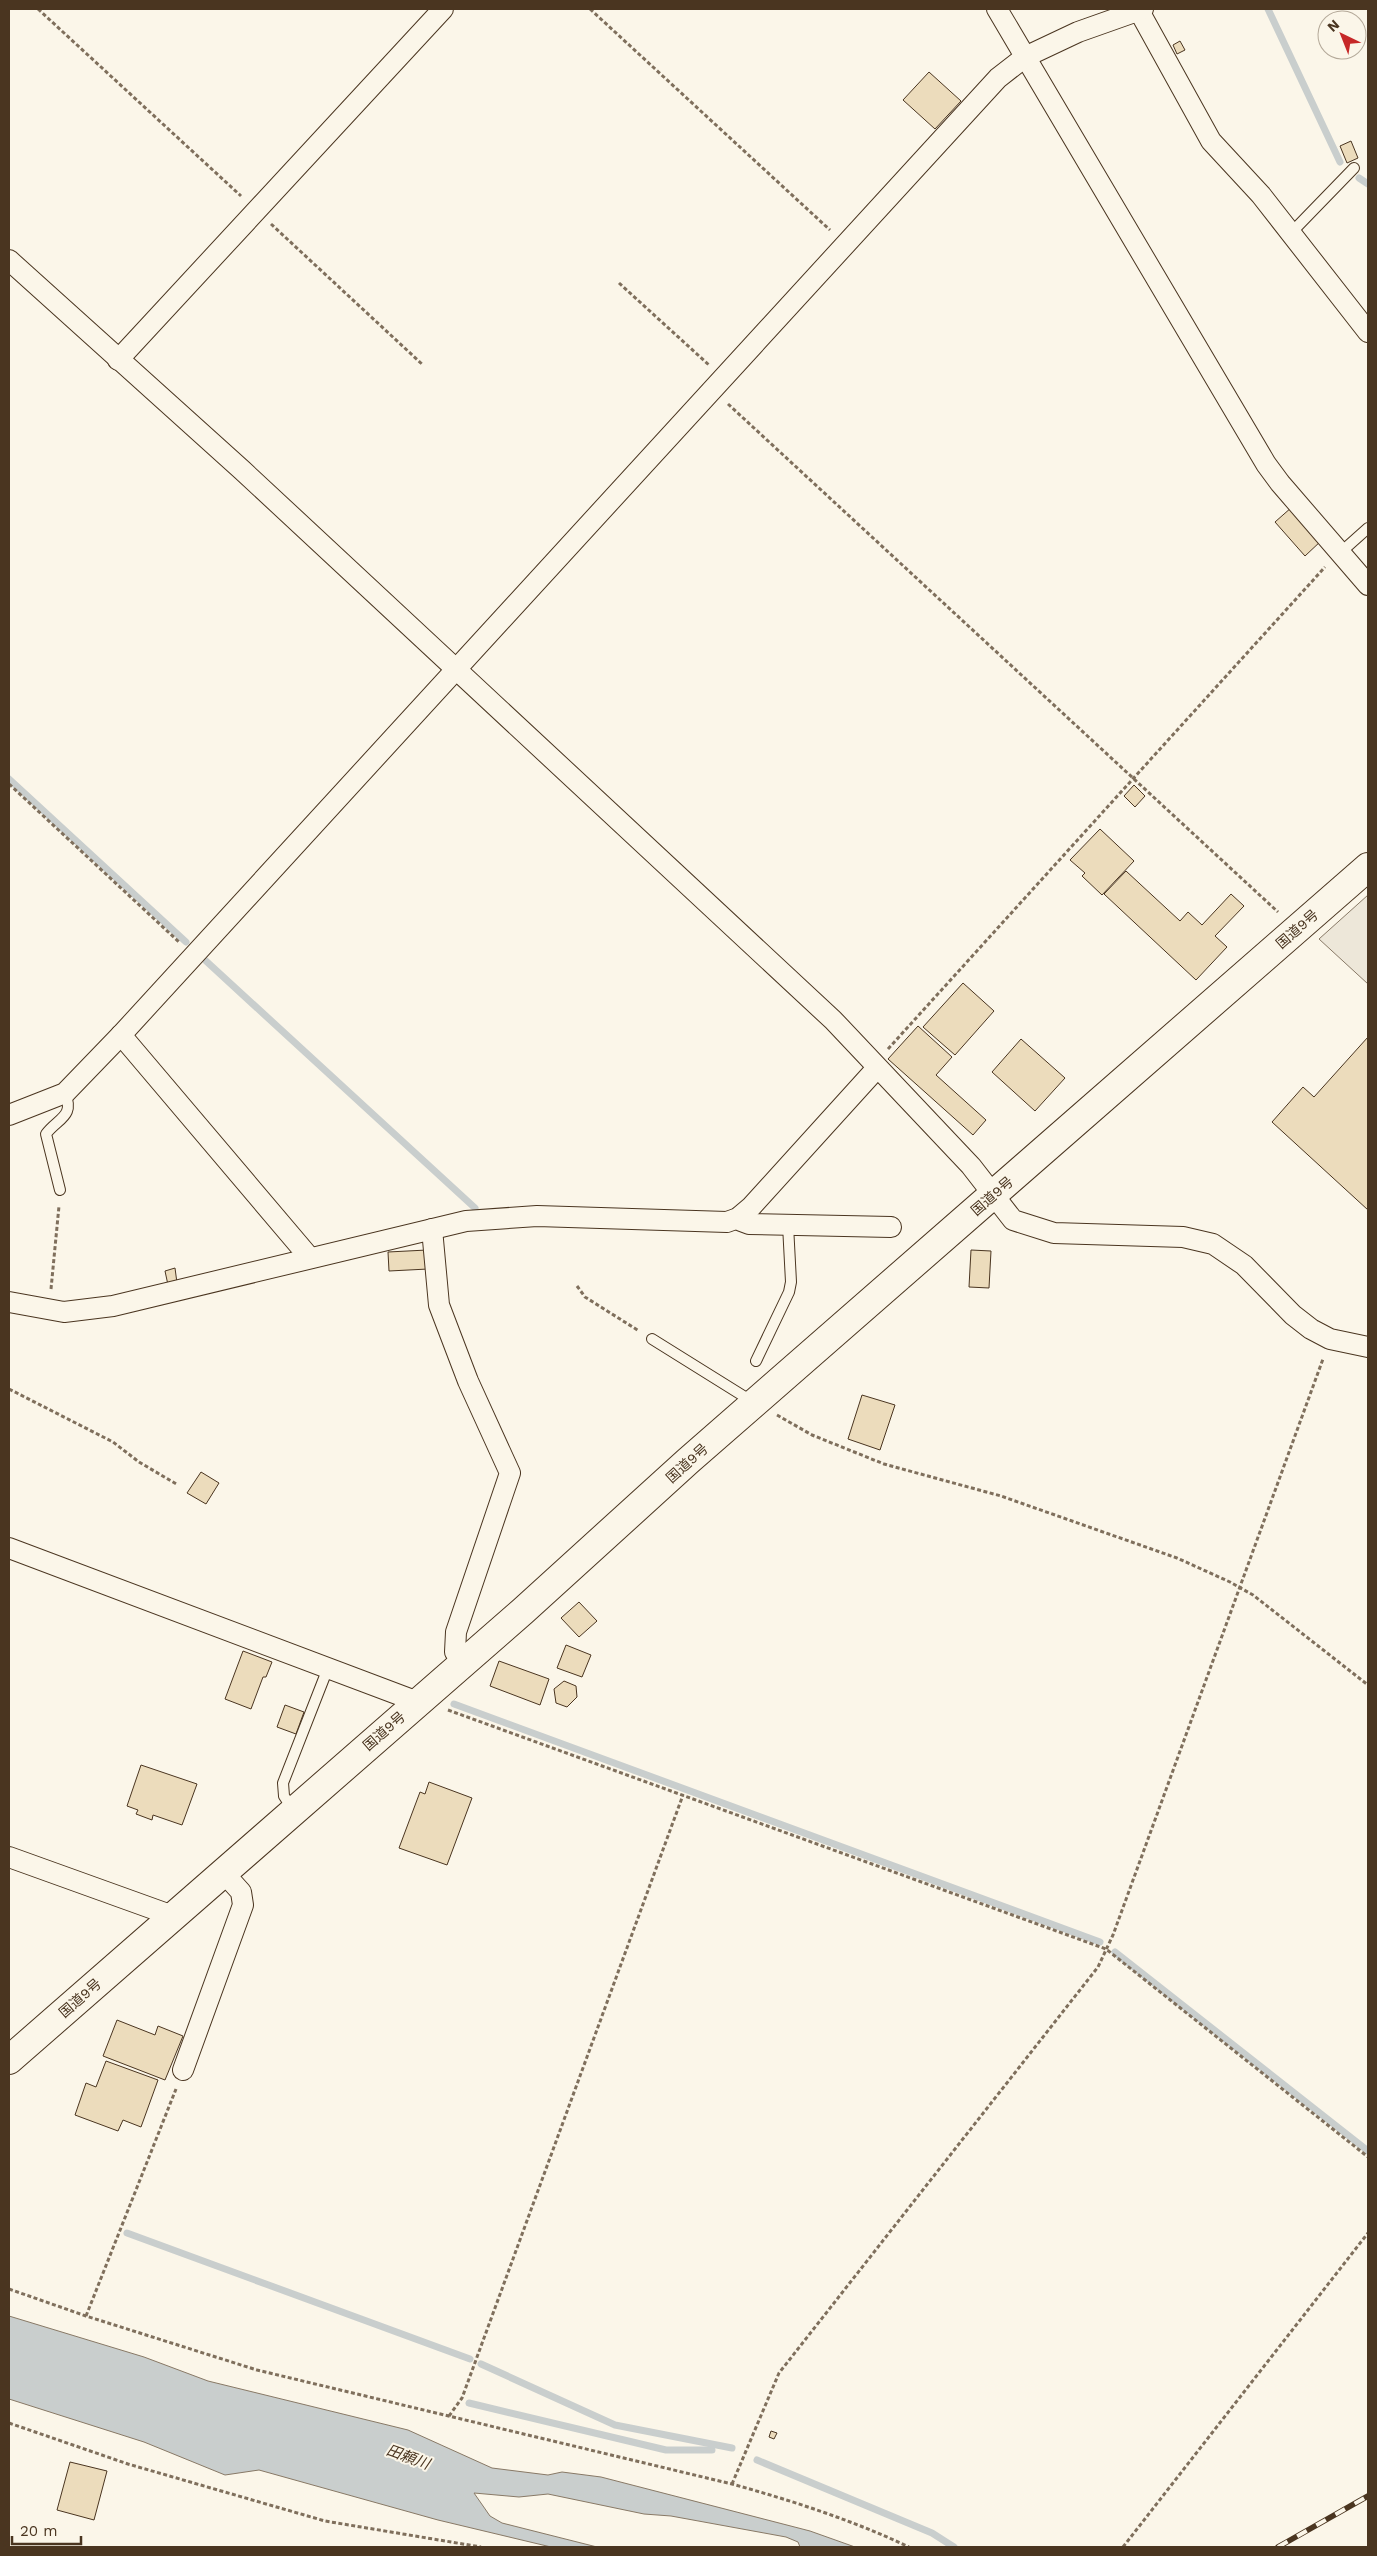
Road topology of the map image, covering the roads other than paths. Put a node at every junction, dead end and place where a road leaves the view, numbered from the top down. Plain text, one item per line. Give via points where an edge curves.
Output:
1 (443, 9) edge
2 (997, 9) edge
3 (1140, 9) edge
4 (1026, 56) junction
5 (1354, 168) dead end
6 (1291, 233) junction
7 (9, 260) edge
8 (1368, 332) edge
9 (118, 360) junction
10 (1368, 528) edge
11 (1340, 553) junction
12 (1368, 584) edge
13 (456, 670) junction
14 (1368, 867) edge
15 (122, 1035) junction
16 (875, 1066) junction
17 (65, 1093) junction
18 (9, 1116) edge
19 (60, 1190) road end
20 (992, 1196) junction
21 (738, 1218) junction
22 (788, 1225) junction
23 (891, 1227) dead end
24 (432, 1229) junction
25 (310, 1258) junction
26 (9, 1302) edge
27 (652, 1339) road end
28 (1368, 1347) edge
29 (756, 1361) dead end
30 (756, 1403) junction
31 (9, 1548) edge
32 (462, 1663) junction
33 (328, 1668) junction
34 (418, 1702) junction
35 (293, 1811) junction
36 (9, 1857) edge
37 (224, 1872) junction
38 (173, 1916) junction
39 (9, 2060) edge
40 (183, 2070) road end

1 - 9 street
2 - 4 street
3 - 4 street
3 - 6 street via 1210,141
4 - 11 street via 1266,464
4 - 13 street via 998,78
5 - 6 lane
6 - 8 street
7 - 9 street
9 - 13 street via 242,470
10 - 11 lane
11 - 12 street
13 - 15 street
13 - 16 street via 833,1020
14 - 20 highway, 国道9号
15 - 17 street
15 - 25 street
16 - 20 street via 971,1166
16 - 21 street
17 - 18 street
17 - 19 lane via 69,1103 66,1114 46,1134
20 - 28 street via 1013,1220 1054,1233 1183,1237 1213,1244 1244,1265 1293,1315 1330,1339
20 - 30 highway, 国道9号
21 - 22 street via 744,1223
21 - 24 street via 718,1222 537,1216 466,1221
22 - 23 street
22 - 29 lane via 789,1292
24 - 25 street
24 - 32 street via 439,1305 510,1473 456,1632 455,1652
25 - 26 street via 113,1306 64,1312
27 - 30 lane
30 - 32 highway, 国道9号
31 - 33 street
32 - 34 highway, 国道9号
33 - 34 street
33 - 35 lane via 283,1783 284,1796
34 - 35 highway, 国道9号
35 - 37 highway, 国道9号
36 - 38 street
37 - 38 highway, 国道9号
37 - 40 street via 241,1892 243,1905
38 - 39 highway, 国道9号

